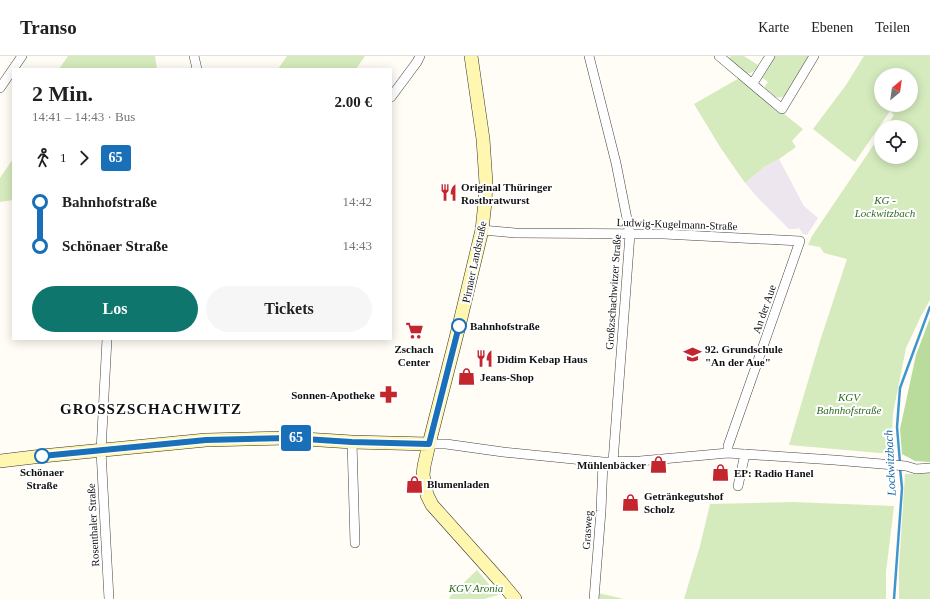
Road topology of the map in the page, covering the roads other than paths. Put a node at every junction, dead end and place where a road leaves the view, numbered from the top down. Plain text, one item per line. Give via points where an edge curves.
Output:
1 (22, 56) edge
2 (194, 56) edge
3 (420, 56) edge
4 (471, 56) edge
5 (589, 56) edge
6 (719, 56) edge
7 (770, 56) edge
8 (814, 56) edge
9 (14, 68) edge
10 (197, 68) edge
11 (12, 71) edge
12 (753, 83) junction
13 (0, 88) edge
14 (392, 96) edge
15 (482, 230) junction
16 (630, 234) junction
17 (800, 241) joint
18 (107, 340) edge
19 (352, 442) junction
20 (429, 444) junction
21 (101, 451) junction
22 (728, 453) junction
23 (745, 454) junction
24 (0, 461) edge
25 (603, 462) junction
26 (613, 462) junction
27 (930, 468) edge
28 (738, 486) dead end
29 (354, 543) dead end
30 (109, 599) edge
31 (515, 599) edge
32 (594, 599) edge

1 - 9 street
2 - 10 street
3 - 14 street
4 - 15 street, Pirnaer Landstraße via 483,139 485,202
5 - 16 street, Großzschachwitzer Straße via 616,163
6 - 12 street
7 - 12 street
8 - 12 street via 782,108
11 - 13 street
15 - 16 street, Ludwig-Kugelmann-Straße via 515,233
15 - 20 street, Pirnaer Landstraße
16 - 17 street, Ludwig-Kugelmann-Straße
16 - 26 street, Großzschachwitzer Straße
17 - 22 street, An der Aue via 728,446
18 - 21 street
19 - 20 street
19 - 21 street via 289,438 206,440
19 - 29 street
20 - 25 street
20 - 31 street, Pirnaer Landstraße via 423,475 432,505
21 - 24 street
21 - 30 street, Rosenthaler Straße
22 - 23 street
22 - 26 street
23 - 27 street via 906,466 916,469
23 - 28 street
25 - 26 street
25 - 32 street, Grasweg

